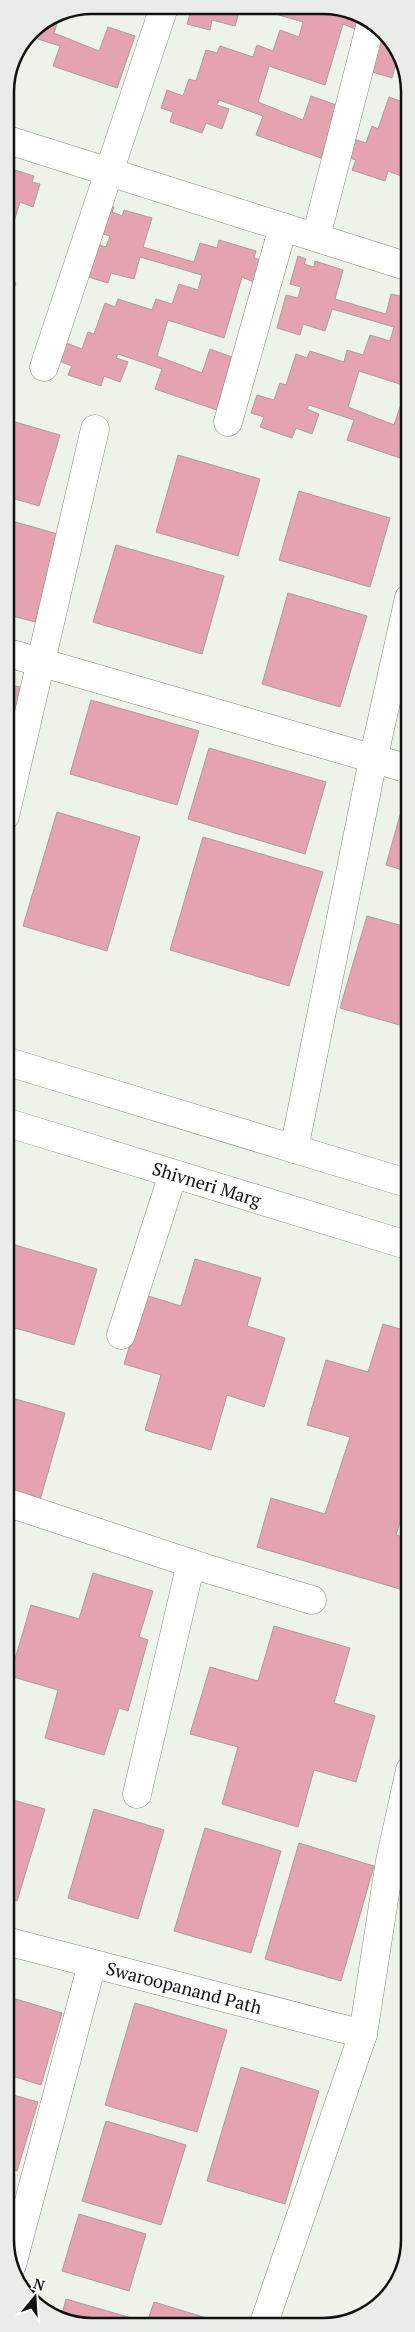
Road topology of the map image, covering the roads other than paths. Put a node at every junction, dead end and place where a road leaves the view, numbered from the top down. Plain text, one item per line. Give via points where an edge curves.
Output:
1 (162, 14) edge
2 (370, 29) edge
3 (14, 142) edge
4 (109, 172) junction
5 (283, 227) junction
6 (316, 237) junction
7 (401, 264) edge
8 (44, 367) dead end
9 (228, 422) dead end
10 (95, 429) dead end
11 (401, 634) edge
12 (14, 654) edge
13 (41, 660) junction
14 (373, 760) junction
15 (401, 767) edge
16 (14, 777) edge
17 (14, 1064) edge
18 (14, 1125) edge
19 (294, 1149) junction
20 (173, 1174) junction
21 (401, 1181) edge
22 (401, 1243) edge
23 (121, 1335) dead end
24 (14, 1505) edge
25 (191, 1563) junction
26 (312, 1600) dead end
27 (137, 1794) dead end
28 (401, 1811) edge
29 (14, 1943) edge
30 (92, 1964) junction
31 (363, 2034) junction
32 (15, 2255) edge
33 (266, 2318) edge

1 - 4 street
2 - 6 street
3 - 4 street
4 - 5 street
4 - 8 street
5 - 6 street
5 - 9 street
6 - 7 street
10 - 13 street
11 - 14 street
12 - 13 street
13 - 14 street
13 - 16 street
14 - 15 street
14 - 19 street
17 - 19 street
18 - 20 street, Shivneri Marg
19 - 21 street
20 - 22 street, Shivneri Marg
20 - 23 street
24 - 25 street
25 - 26 street
25 - 27 street
28 - 31 street
29 - 30 street, Swaroopanand Path
30 - 31 street, Swaroopanand Path
30 - 32 street
31 - 33 street

